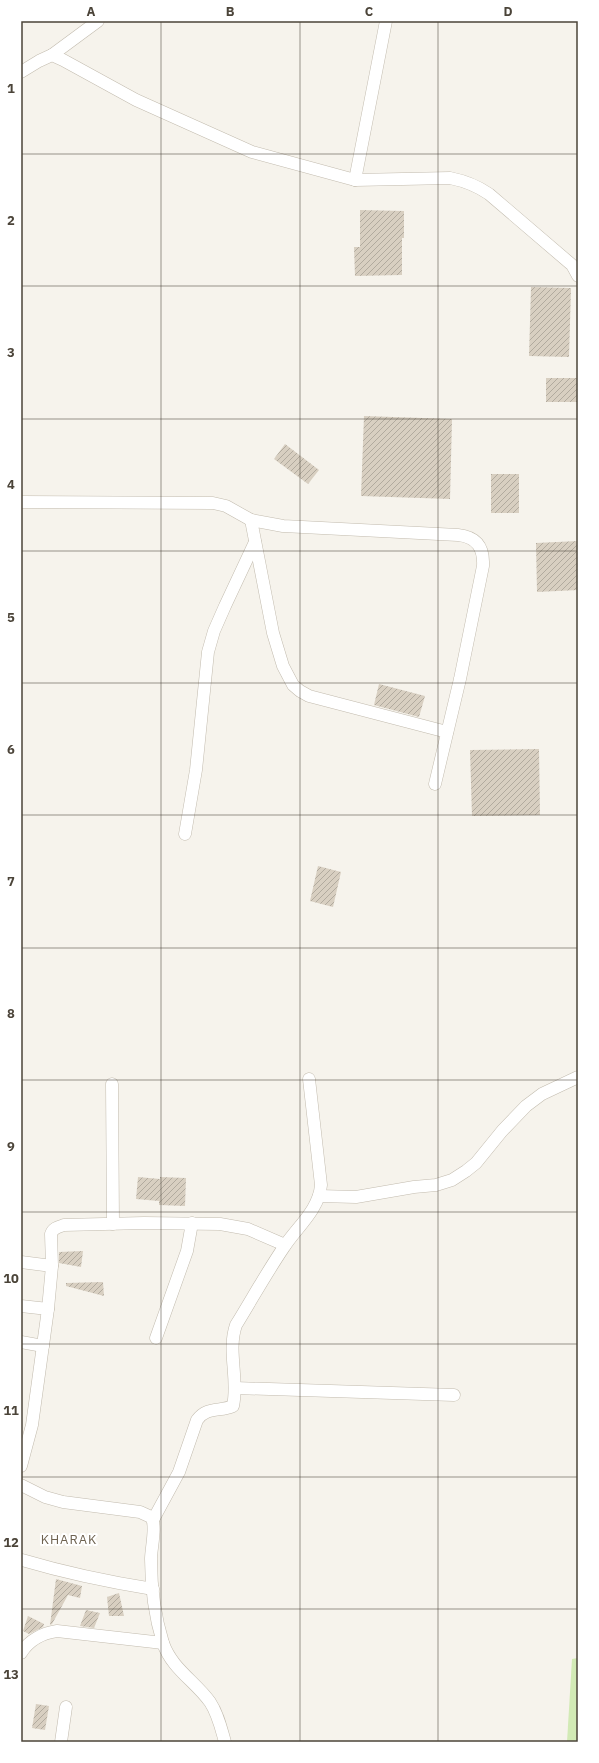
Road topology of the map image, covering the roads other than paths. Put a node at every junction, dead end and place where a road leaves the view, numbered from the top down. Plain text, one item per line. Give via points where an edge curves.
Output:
1 (98, 21) edge
2 (386, 21) edge
3 (52, 55) junction
4 (21, 72) edge
5 (355, 180) junction
6 (578, 276) edge
7 (21, 502) edge
8 (251, 520) junction
9 (255, 542) junction
10 (447, 732) junction
11 (435, 784) dead end
12 (185, 834) dead end
13 (578, 1076) edge
14 (310, 1079) dead end
15 (112, 1084) dead end
16 (319, 1196) junction
17 (192, 1223) junction
18 (113, 1224) junction
19 (285, 1245) junction
20 (21, 1262) edge
21 (52, 1266) junction
22 (21, 1306) edge
23 (48, 1309) junction
24 (156, 1338) dead end
25 (21, 1342) edge
26 (43, 1346) junction
27 (235, 1388) junction
28 (454, 1394) dead end
29 (27, 1425) edge
30 (21, 1466) edge
31 (21, 1485) edge
32 (153, 1520) junction
33 (22, 1560) dead end
34 (153, 1589) junction
35 (163, 1643) junction
36 (21, 1653) edge
37 (66, 1707) dead end
38 (61, 1742) edge
39 (225, 1742) edge

1 - 3 street
2 - 5 street
3 - 4 street
3 - 5 street via 136,100 252,152
5 - 6 street via 450,178 475,185 572,265
7 - 8 street via 213,503 226,506
8 - 9 street
8 - 10 street via 283,526 467,536 479,545 484,556 483,566
9 - 10 street via 273,633 293,685 310,696
9 - 12 street via 219,618 208,652 196,770
10 - 11 street
13 - 16 street via 542,1094 526,1106 476,1163 452,1180 436,1185 356,1197
14 - 16 street via 321,1184
15 - 18 street
16 - 19 street
17 - 18 street
17 - 19 street via 248,1229
17 - 24 street via 187,1251
18 - 21 street via 57,1227 51,1234
19 - 27 street via 236,1325 232,1344
20 - 21 street
21 - 23 street
22 - 23 street
23 - 26 street
25 - 26 street
26 - 29 street
27 - 28 street
27 - 32 street via 234,1406 208,1410 200,1415 179,1472
29 - 30 street
31 - 32 street via 52,1500 140,1512
32 - 34 street
33 - 34 street via 61,1572
34 - 35 street
35 - 36 street via 58,1631 34,1640
35 - 39 street via 174,1664 210,1703
37 - 38 street

